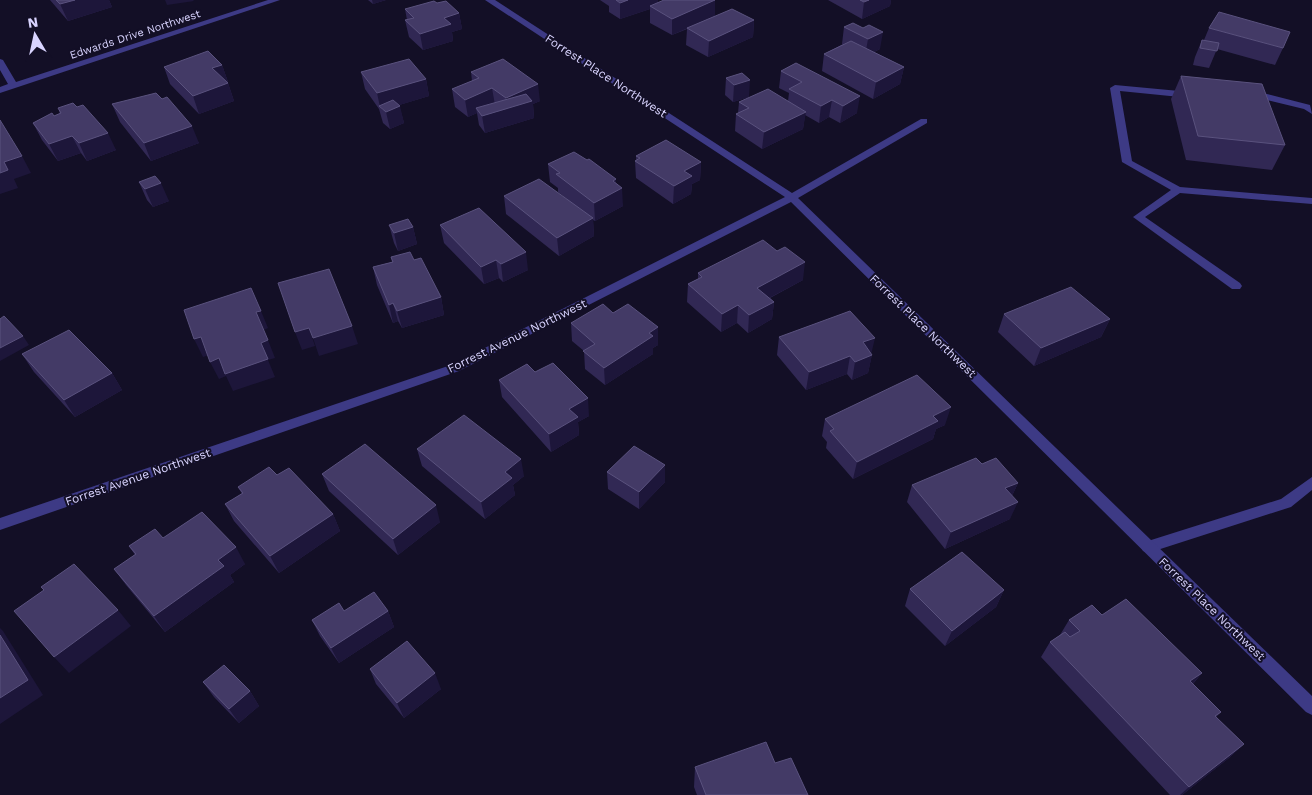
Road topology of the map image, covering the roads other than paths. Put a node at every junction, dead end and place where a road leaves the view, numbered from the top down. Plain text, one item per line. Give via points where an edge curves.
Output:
1 (276, 0) edge
2 (489, 0) edge
3 (0, 62) edge
4 (14, 86) junction
5 (0, 90) edge
6 (1200, 96) edge
7 (1240, 96) edge
8 (1312, 111) edge
9 (924, 121) dead end
10 (1178, 190) junction
11 (792, 197) junction
12 (1312, 201) edge
13 (1236, 286) dead end
14 (1312, 482) edge
15 (0, 524) edge
16 (1148, 546) junction
17 (1312, 707) edge

1 - 4 street, Edwards Drive Northwest
2 - 11 street, Forrest Place Northwest
3 - 4 street
4 - 5 street, Edwards Drive Northwest
6 - 10 street via 1115,88 1127,162
7 - 8 street via 1259,95
9 - 11 street, Forrest Avenue Northwest
10 - 12 street
10 - 13 street via 1138,217
11 - 15 street, Forrest Avenue Northwest via 455,368
11 - 16 street, Forrest Place Northwest
14 - 16 street via 1286,503
16 - 17 street, Forrest Place Northwest

